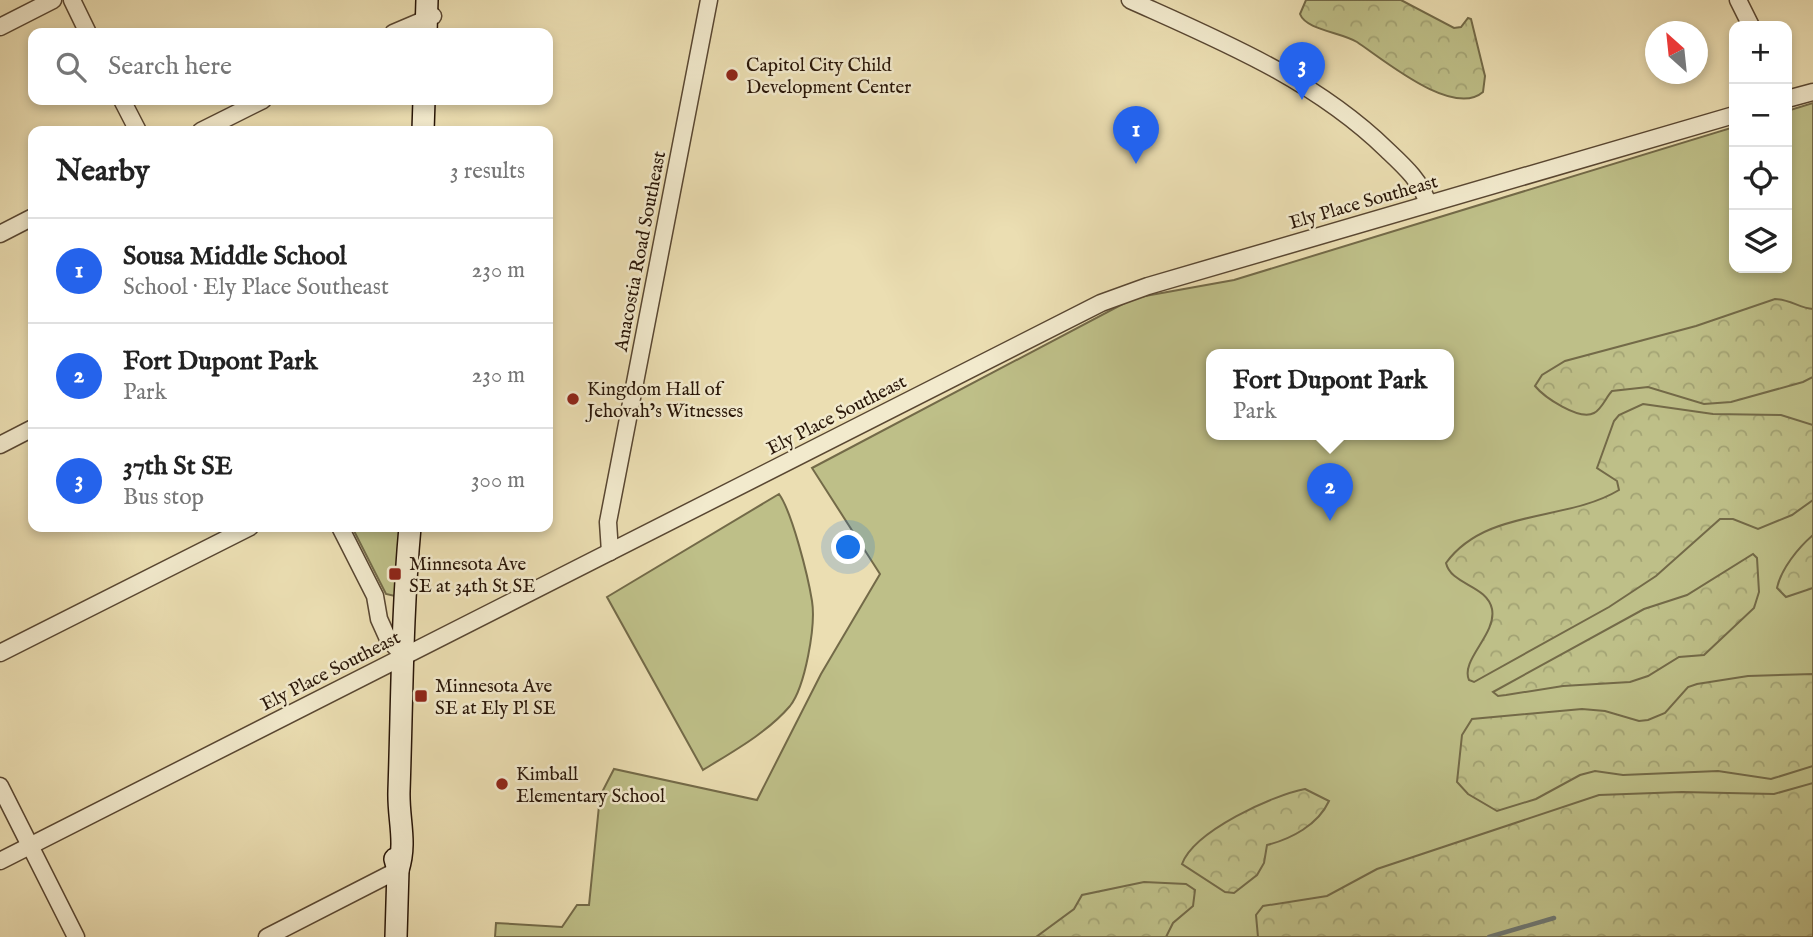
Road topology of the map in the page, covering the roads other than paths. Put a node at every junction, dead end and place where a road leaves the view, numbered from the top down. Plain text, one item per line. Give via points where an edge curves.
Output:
1 (53, 0) edge
2 (72, 0) edge
3 (709, 0) edge
4 (1130, 0) edge
5 (1738, 0) edge
6 (430, 17) edge
7 (1748, 21) edge
8 (0, 27) edge
9 (86, 28) edge
10 (405, 28) edge
11 (1813, 92) edge
12 (1792, 98) edge
13 (125, 105) edge
14 (253, 105) edge
15 (424, 105) edge
16 (431, 105) edge
17 (1729, 116) edge
18 (135, 126) edge
19 (211, 126) edge
20 (423, 126) edge
21 (430, 126) edge
22 (1428, 204) junction
23 (28, 220) edge
24 (0, 234) edge
25 (28, 431) edge
26 (0, 445) edge
27 (240, 532) edge
28 (343, 532) edge
29 (410, 532) edge
30 (408, 550) junction
31 (610, 552) junction
32 (375, 596) junction
33 (402, 607) junction
34 (0, 653) edge
35 (404, 656) junction
36 (0, 786) edge
37 (30, 845) junction
38 (0, 861) edge
39 (398, 870) junction
40 (76, 937) edge
41 (267, 937) edge
42 (396, 937) edge

1 - 8 street
2 - 9 street
3 - 31 street, Anacostia Road Southeast via 608,522
4 - 22 street via 1263,61 1338,108 1408,170
5 - 7 street
6 - 10 street
11 - 12 street
13 - 18 street
14 - 19 street
15 - 20 main road
16 - 21 main road
17 - 22 street, Ely Place Southeast
22 - 31 street, Ely Place Southeast via 1101,303
23 - 24 street
25 - 26 street
27 - 34 street
28 - 32 street
29 - 30 main road
30 - 33 main road
30 - 35 main road via 417,583
31 - 35 street, Ely Place Southeast
32 - 33 street
32 - 35 street via 388,639
33 - 35 main road
35 - 37 street, Ely Place Southeast
35 - 39 main road via 398,808 393,815
36 - 37 street
37 - 38 street, Ely Place Southeast
37 - 40 street
39 - 41 street
39 - 42 main road

